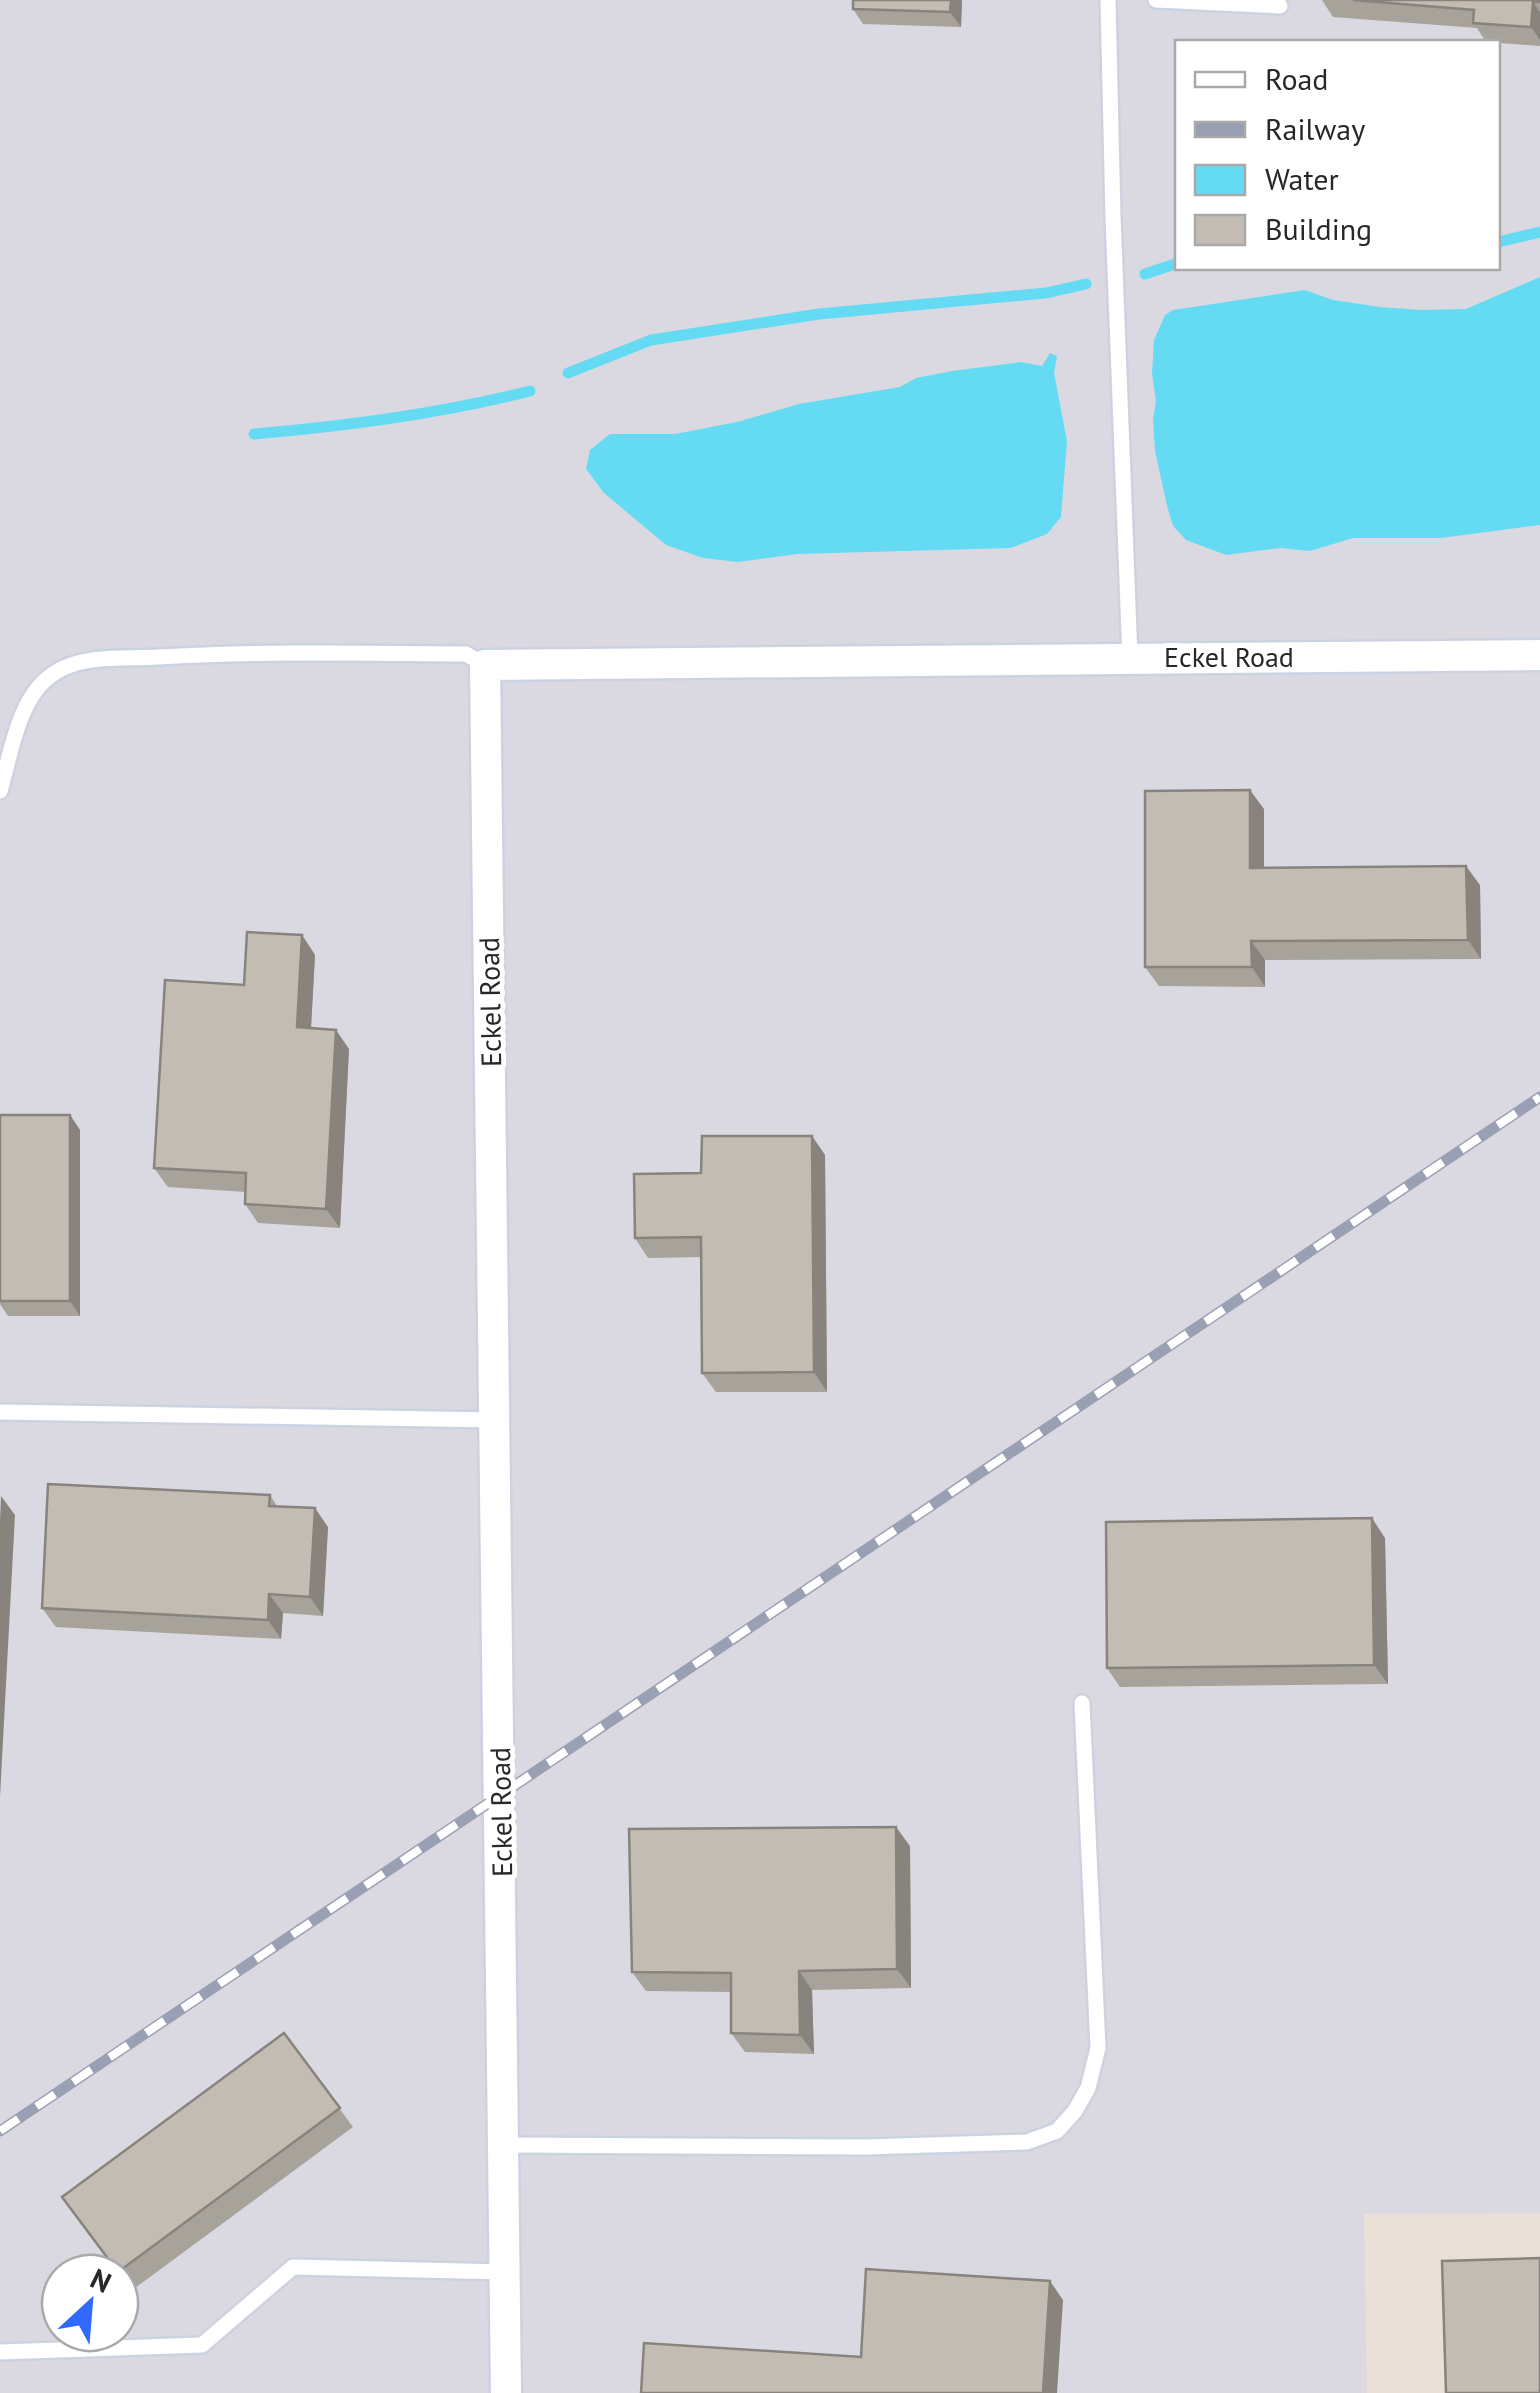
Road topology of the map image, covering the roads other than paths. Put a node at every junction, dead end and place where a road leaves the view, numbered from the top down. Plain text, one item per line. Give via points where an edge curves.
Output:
1 (1108, 0) edge
2 (1156, 0) edge
3 (1280, 6) dead end
4 (1540, 655) edge
5 (1130, 658) junction
6 (485, 665) junction
7 (0, 791) edge
8 (0, 1412) edge
9 (496, 1420) junction
10 (1082, 1704) dead end
11 (504, 2146) junction
12 (505, 2272) junction
13 (0, 2352) edge
14 (506, 2393) edge

1 - 5 lane
2 - 3 lane
4 - 5 street, Eckel Road
5 - 6 street, Eckel Road
6 - 7 lane via 466,654 256,652 81,661 52,674 31,697
6 - 9 street, Eckel Road
8 - 9 lane
9 - 11 street, Eckel Road
10 - 11 lane via 1098,2048 1088,2088 1057,2131 1027,2142 865,2147
11 - 12 street, Eckel Road
12 - 13 lane via 293,2267 202,2345
12 - 14 street, Eckel Road

